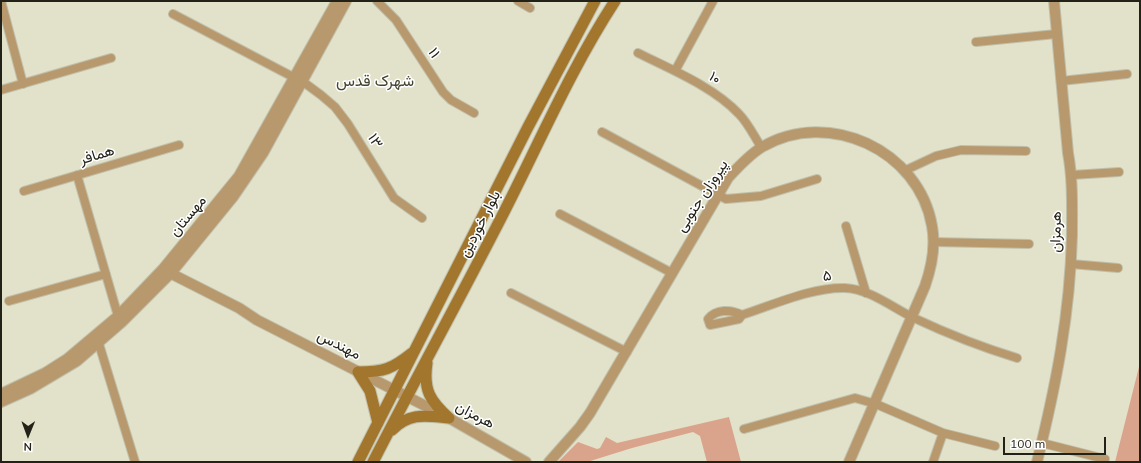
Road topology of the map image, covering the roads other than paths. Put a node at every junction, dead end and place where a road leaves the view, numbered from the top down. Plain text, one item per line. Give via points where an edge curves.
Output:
1 (1, 1) edge
2 (337, 1) edge
3 (346, 1) edge
4 (377, 1) edge
5 (518, 1) edge
6 (596, 1) edge
7 (615, 1) edge
8 (713, 1) edge
9 (1054, 1) edge
10 (530, 8) dead end
11 (173, 14) dead end
12 (1056, 34) junction
13 (976, 42) dead end
14 (638, 53) dead end
15 (111, 58) dead end
16 (675, 71) junction
17 (1127, 74) dead end
18 (298, 80) junction
19 (1061, 81) junction
20 (23, 84) junction
21 (1, 90) edge
22 (474, 113) dead end
23 (602, 132) dead end
24 (179, 145) dead end
25 (761, 147) junction
26 (1026, 151) dead end
27 (906, 170) junction
28 (1119, 172) dead end
29 (1072, 174) junction
30 (76, 175) junction
31 (817, 179) dead end
32 (24, 191) dead end
33 (717, 194) junction
34 (560, 214) dead end
35 (422, 218) dead end
36 (846, 226) dead end
37 (934, 242) junction
38 (1029, 244) dead end
39 (1071, 264) junction
40 (1118, 268) dead end
41 (672, 273) junction
42 (106, 274) junction
43 (165, 274) junction
44 (511, 293) dead end
45 (866, 293) junction
46 (9, 301) dead end
47 (742, 315) dead end
48 (912, 317) junction
49 (120, 319) junction
50 (97, 340) junction
51 (416, 350) junction
52 (627, 352) junction
53 (428, 356) junction
54 (1017, 358) dead end
55 (358, 372) junction
56 (395, 391) junction
57 (1, 394) edge
58 (407, 398) junction
59 (1, 402) edge
60 (876, 404) junction
61 (449, 418) junction
62 (378, 423) junction
63 (744, 429) dead end
64 (943, 433) junction
65 (386, 436) junction
66 (1042, 442) junction
67 (995, 446) dead end
68 (1105, 459) dead end
69 (135, 462) edge
70 (358, 462) edge
71 (373, 462) edge
72 (526, 462) edge
73 (549, 462) edge
74 (849, 462) edge
75 (933, 462) edge
76 (1037, 462) edge

1 - 20 street
2 - 18 street
3 - 18 street
4 - 22 street, ۱۱ via 396,20 443,92 451,100
5 - 10 street
6 - 51 main road, بلوار خوردین via 528,127
7 - 53 main road, بلوار خوردین via 602,20 565,90
8 - 16 street
9 - 12 street, هرمزان
11 - 18 street, ۱۳
12 - 13 street
12 - 19 street, هرمزان
14 - 16 street, ۱۰
15 - 20 street
16 - 25 street, ۱۰ via 716,95 739,114
17 - 19 street
18 - 35 street, ۱۳ via 335,107 394,198
18 - 43 street via 233,197
19 - 29 street, هرمزان
20 - 21 street
23 - 33 street
24 - 30 street, همافر
25 - 27 street, پیروزان جنوبی via 807,133 836,133 872,146
25 - 33 street, پیروزان جنوبی via 741,164
26 - 27 street via 962,150 936,156
27 - 37 street, پیروزان جنوبی via 922,195 932,226
28 - 29 street
29 - 39 street, هرمزان
30 - 32 street, همافر
30 - 42 street
31 - 33 street via 761,196 726,199
33 - 41 street, پیروزان جنوبی
34 - 41 street
36 - 45 street
37 - 38 street
37 - 48 street, پیروزان جنوبی via 931,269
39 - 40 street
39 - 66 street, هرمزان via 1063,343
41 - 52 street, پیروزان جنوبی
42 - 46 street
42 - 49 street
43 - 49 street
43 - 55 street, مهندس via 239,308 257,320
44 - 52 street
45 - 47 street, ۵ via 846,288 823,289
45 - 48 street, ۵
48 - 54 street, ۵ via 980,347
48 - 60 street, پیروزان جنوبی
49 - 50 street
50 - 57 street via 45,373
50 - 59 street via 67,368
50 - 69 street
51 - 55 main road via 387,370
51 - 56 main road, بلوار خوردین
52 - 73 street, پیروزان جنوبی via 580,427
53 - 58 main road, بلوار خوردین
53 - 61 main road via 426,388 432,402
55 - 56 street, مهندس
55 - 62 main road via 370,391
56 - 58 street, مهندس
56 - 62 main road, بلوار خوردین
58 - 61 street, هرمزان
58 - 65 main road, بلوار خوردین
60 - 63 street via 861,399 849,399
60 - 64 street
60 - 74 street, پیروزان جنوبی
61 - 65 main road via 421,416 406,419
61 - 72 street, هرمزان
62 - 70 main road, بلوار خوردین
64 - 67 street
64 - 75 street
65 - 71 main road, بلوار خوردین
66 - 68 street
66 - 76 street, هرمزان

